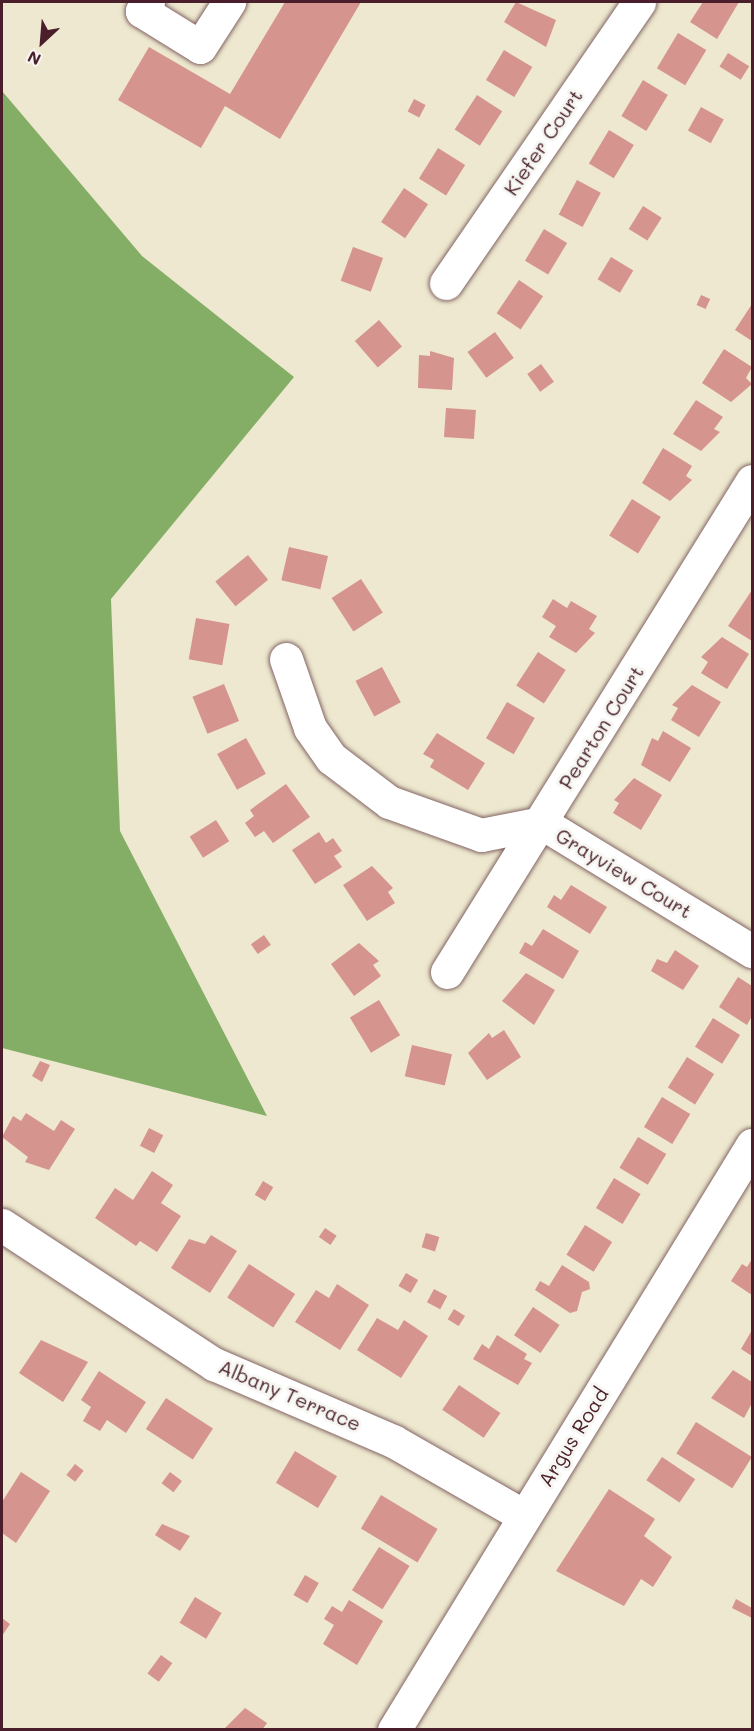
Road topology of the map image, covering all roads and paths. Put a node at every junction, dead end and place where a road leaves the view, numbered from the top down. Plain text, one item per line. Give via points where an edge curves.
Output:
1 (148, 2) edge
2 (229, 2) edge
3 (639, 2) edge
4 (446, 283) dead end
5 (753, 481) edge
6 (286, 659) dead end
7 (542, 823) junction
8 (753, 951) edge
9 (447, 972) dead end
10 (753, 1145) edge
11 (2, 1225) edge
12 (524, 1516) junction
13 (394, 1730) edge

1 - 2 street via 142,11 200,47
3 - 4 street, Kiefer Court
5 - 7 street, Pearton Court
6 - 7 street, Grayview Court via 310,729 358,783 389,802 481,835
7 - 8 street, Grayview Court
7 - 9 street, Pearton Court
10 - 12 street, Argus Road
11 - 12 street, Albany Terrace via 214,1364 374,1431
12 - 13 street, Argus Road

